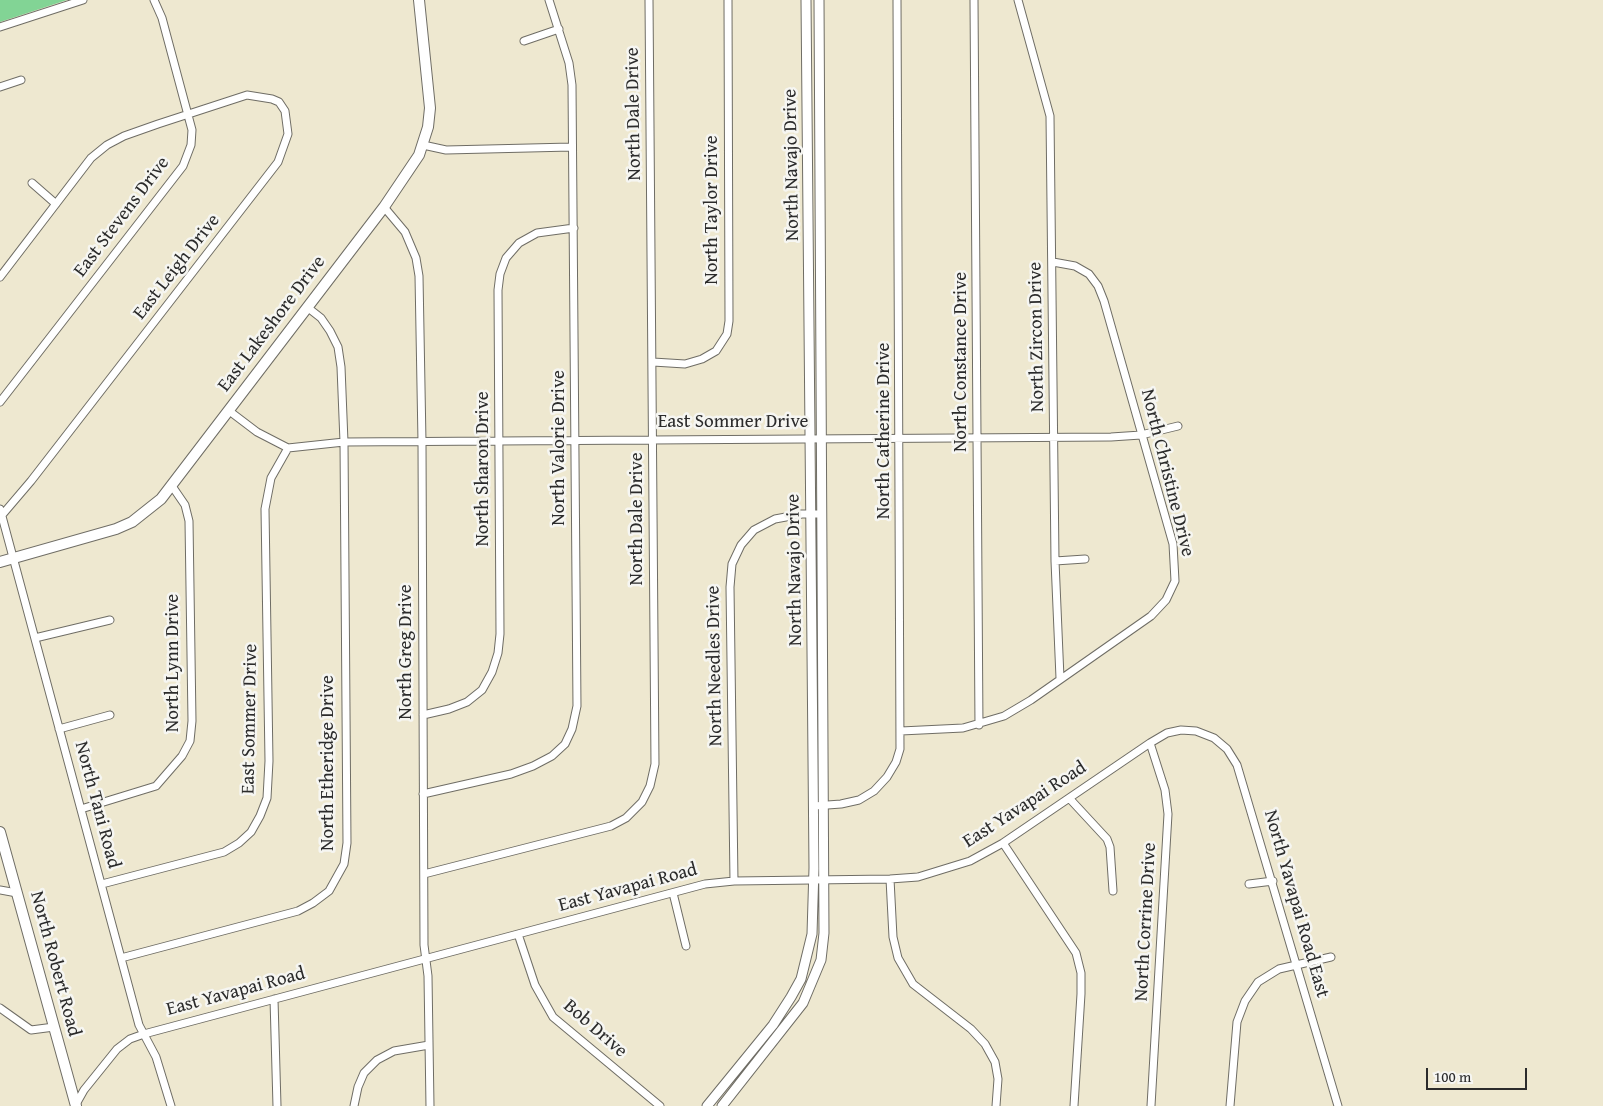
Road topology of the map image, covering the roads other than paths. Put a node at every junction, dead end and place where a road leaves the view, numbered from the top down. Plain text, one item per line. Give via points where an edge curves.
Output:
1 (83, 0) edge
2 (154, 0) edge
3 (419, 0) edge
4 (549, 0) edge
5 (649, 0) edge
6 (728, 0) edge
7 (806, 0) edge
8 (819, 0) edge
9 (898, 0) edge
10 (974, 0) edge
11 (1018, 0) edge
12 (0, 27) edge
13 (559, 29) junction
14 (524, 41) dead end
15 (21, 80) dead end
16 (0, 86) edge
17 (188, 114) junction
18 (423, 145) junction
19 (571, 147) junction
20 (32, 183) dead end
21 (56, 204) junction
22 (384, 208) junction
23 (574, 228) junction
24 (1053, 262) junction
25 (0, 277) edge
26 (307, 306) junction
27 (652, 362) junction
28 (0, 402) edge
29 (228, 410) junction
30 (1178, 426) dead end
31 (1141, 435) junction
32 (1054, 436) junction
33 (900, 437) junction
34 (979, 437) junction
35 (652, 438) junction
36 (810, 439) junction
37 (822, 439) junction
38 (576, 440) junction
39 (499, 441) junction
40 (344, 442) junction
41 (422, 442) junction
42 (288, 448) junction
43 (172, 486) junction
44 (1, 512) edge
45 (810, 514) junction
46 (822, 514) junction
47 (13, 558) junction
48 (1085, 559) dead end
49 (1055, 561) junction
50 (0, 562) edge
51 (110, 620) dead end
52 (35, 638) junction
53 (1060, 678) junction
54 (110, 715) dead end
55 (423, 715) junction
56 (979, 724) junction
57 (59, 729) junction
58 (901, 731) junction
59 (1196, 731) joint
60 (1150, 743) junction
61 (423, 794) junction
62 (1069, 798) junction
63 (814, 806) junction
64 (825, 806) junction
65 (81, 809) junction
66 (0, 832) edge
67 (1003, 843) junction
68 (424, 874) junction
69 (890, 879) junction
70 (1273, 880) junction
71 (734, 881) junction
72 (814, 881) junction
73 (825, 881) junction
74 (102, 884) junction
75 (1248, 884) dead end
76 (0, 890) edge
77 (1113, 891) dead end
78 (673, 892) junction
79 (17, 893) junction
80 (518, 934) junction
81 (686, 946) dead end
82 (1331, 957) dead end
83 (121, 958) junction
84 (427, 958) junction
85 (1296, 964) junction
86 (274, 999) junction
87 (0, 1008) edge
88 (772, 1025) junction
89 (54, 1027) junction
90 (782, 1032) junction
91 (144, 1034) junction
92 (429, 1045) junction
93 (75, 1106) edge
94 (171, 1106) edge
95 (277, 1106) edge
96 (354, 1106) edge
97 (430, 1106) edge
98 (660, 1106) edge
99 (707, 1106) edge
100 (722, 1106) edge
101 (996, 1106) edge
102 (1074, 1106) edge
103 (1151, 1106) edge
104 (1230, 1106) edge
105 (1338, 1106) edge

1 - 12 street
2 - 17 street, East Stevens Drive via 162,18
3 - 18 main road, East Lakeshore Drive via 430,108
4 - 13 street, North Valorie Drive
5 - 27 street, North Dale Drive
6 - 27 street, North Taylor Drive via 727,334 716,351 702,360 685,364
7 - 36 street, North Navajo Drive
8 - 37 street, North Navajo Drive
9 - 33 street, North Catherine Drive
10 - 34 street, North Constance Drive
11 - 24 street, North Zircon Drive via 1050,116
13 - 14 street
13 - 19 street, North Valorie Drive via 572,85
15 - 16 street
17 - 21 street via 107,145 92,158
17 - 28 street, East Stevens Drive via 192,130 183,166
17 - 44 street, East Leigh Drive via 247,96 272,99 279,102 285,111 288,134 285,146 272,170 21,494
18 - 19 street via 446,150
18 - 22 main road, East Lakeshore Drive
19 - 23 street, North Valorie Drive
20 - 21 street
21 - 25 street
22 - 26 main road, East Lakeshore Drive
22 - 41 street, North Greg Drive via 405,232 416,258 419,276
23 - 38 street, North Valorie Drive
23 - 39 street, North Sharon Drive via 537,233 519,243 506,258 500,274
24 - 31 street, North Christine Drive via 1075,266 1089,274 1098,286
24 - 32 street, North Zircon Drive
26 - 29 main road, East Lakeshore Drive
26 - 40 street, North Etheridge Drive via 321,318 338,347
27 - 35 street, North Dale Drive
29 - 42 street via 265,437
29 - 43 main road, East Lakeshore Drive
30 - 31 street, East Sommer Drive
31 - 32 street, East Sommer Drive
31 - 53 street, North Christine Drive via 1173,544 1174,581 1166,600 1151,616
32 - 34 street, East Sommer Drive
32 - 49 street, North Zircon Drive
33 - 34 street, East Sommer Drive
33 - 37 street, East Sommer Drive
33 - 58 street, North Catherine Drive
34 - 56 street, North Constance Drive
35 - 36 street, East Sommer Drive
35 - 38 street, East Sommer Drive
35 - 68 street, North Dale Drive via 655,764 642,802 626,818 611,826
36 - 37 street, East Sommer Drive
36 - 45 street, North Navajo Drive
37 - 46 street, North Navajo Drive
38 - 39 street, East Sommer Drive
38 - 61 street, North Valorie Drive via 577,706 572,729 565,744 552,756 533,766
39 - 41 street, East Sommer Drive
39 - 55 street, North Sharon Drive via 498,653 482,690 450,710
40 - 41 street, East Sommer Drive
40 - 42 street, East Sommer Drive
40 - 83 street, North Etheridge Drive via 344,864 328,891 298,911
41 - 55 street, North Greg Drive
42 - 74 street, East Sommer Drive via 271,478 265,509 269,761 267,798 260,816 251,832 224,852
43 - 47 main road, East Lakeshore Drive via 132,522
43 - 65 street, North Lynn Drive via 185,506 189,521 190,741 182,756 156,786
44 - 47 street, North Tani Road
45 - 46 street, North Needles Drive
45 - 63 street, North Navajo Drive
45 - 71 street, North Needles Drive via 775,519 754,530 732,564
46 - 64 street, North Navajo Drive
47 - 50 main road, East Lakeshore Drive
47 - 52 street, North Tani Road
48 - 49 street
49 - 53 street, North Zircon Drive
51 - 52 street
52 - 57 street, North Tani Road
53 - 56 street, North Christine Drive via 1004,716
54 - 57 street
55 - 61 street, North Greg Drive
56 - 58 street, North Christine Drive via 963,728
57 - 65 street, North Tani Road
58 - 64 street, North Catherine Drive via 896,762 874,791 859,800
59 - 60 street, East Yavapai Road via 1167,733
59 - 70 street, North Yavapai Road East via 1214,738 1228,749 1237,765
60 - 62 street, East Yavapai Road
60 - 103 street, North Corrine Drive via 1165,790 1168,814
61 - 68 street, North Greg Drive
62 - 67 street, East Yavapai Road
62 - 77 street via 1098,827 1110,847
63 - 64 street, North Catherine Drive
63 - 72 street, North Navajo Drive
64 - 73 street, North Navajo Drive
65 - 74 street, North Tani Road
66 - 79 main road, North Robert Road
67 - 69 street, East Yavapai Road via 970,861 942,870 918,877
67 - 102 street via 1068,939 1079,963 1081,994
68 - 84 street, North Greg Drive via 424,945
69 - 73 street, East Yavapai Road
69 - 101 street via 893,937 898,958 913,984 986,1044 995,1062 998,1079
70 - 75 street
70 - 85 street, North Yavapai Road East
71 - 72 street, East Yavapai Road
71 - 78 street, East Yavapai Road
72 - 73 street, East Yavapai Road
72 - 88 street, North Navajo Drive via 808,957 792,998
73 - 90 street, North Navajo Drive via 821,960 803,1003
74 - 83 street, North Tani Road
76 - 79 street
78 - 80 street, East Yavapai Road
78 - 81 street
79 - 89 main road, North Robert Road
80 - 84 street, East Yavapai Road
80 - 98 street, Bob Drive via 535,985 552,1017
82 - 85 street
83 - 91 street, North Tani Road
84 - 86 street, East Yavapai Road
84 - 92 street, North Greg Drive
85 - 104 street via 1279,969 1258,982 1245,1001 1237,1022
85 - 105 street, North Yavapai Road East
86 - 91 street, East Yavapai Road
86 - 95 street
87 - 89 street via 31,1030
88 - 90 street
88 - 99 street, North Navajo Drive
89 - 93 main road, North Robert Road
90 - 100 street, North Navajo Drive
91 - 93 street, East Yavapai Road via 117,1049
91 - 94 street, North Tani Road via 156,1057
92 - 96 street via 394,1051 377,1060 364,1073
92 - 97 street, North Greg Drive

